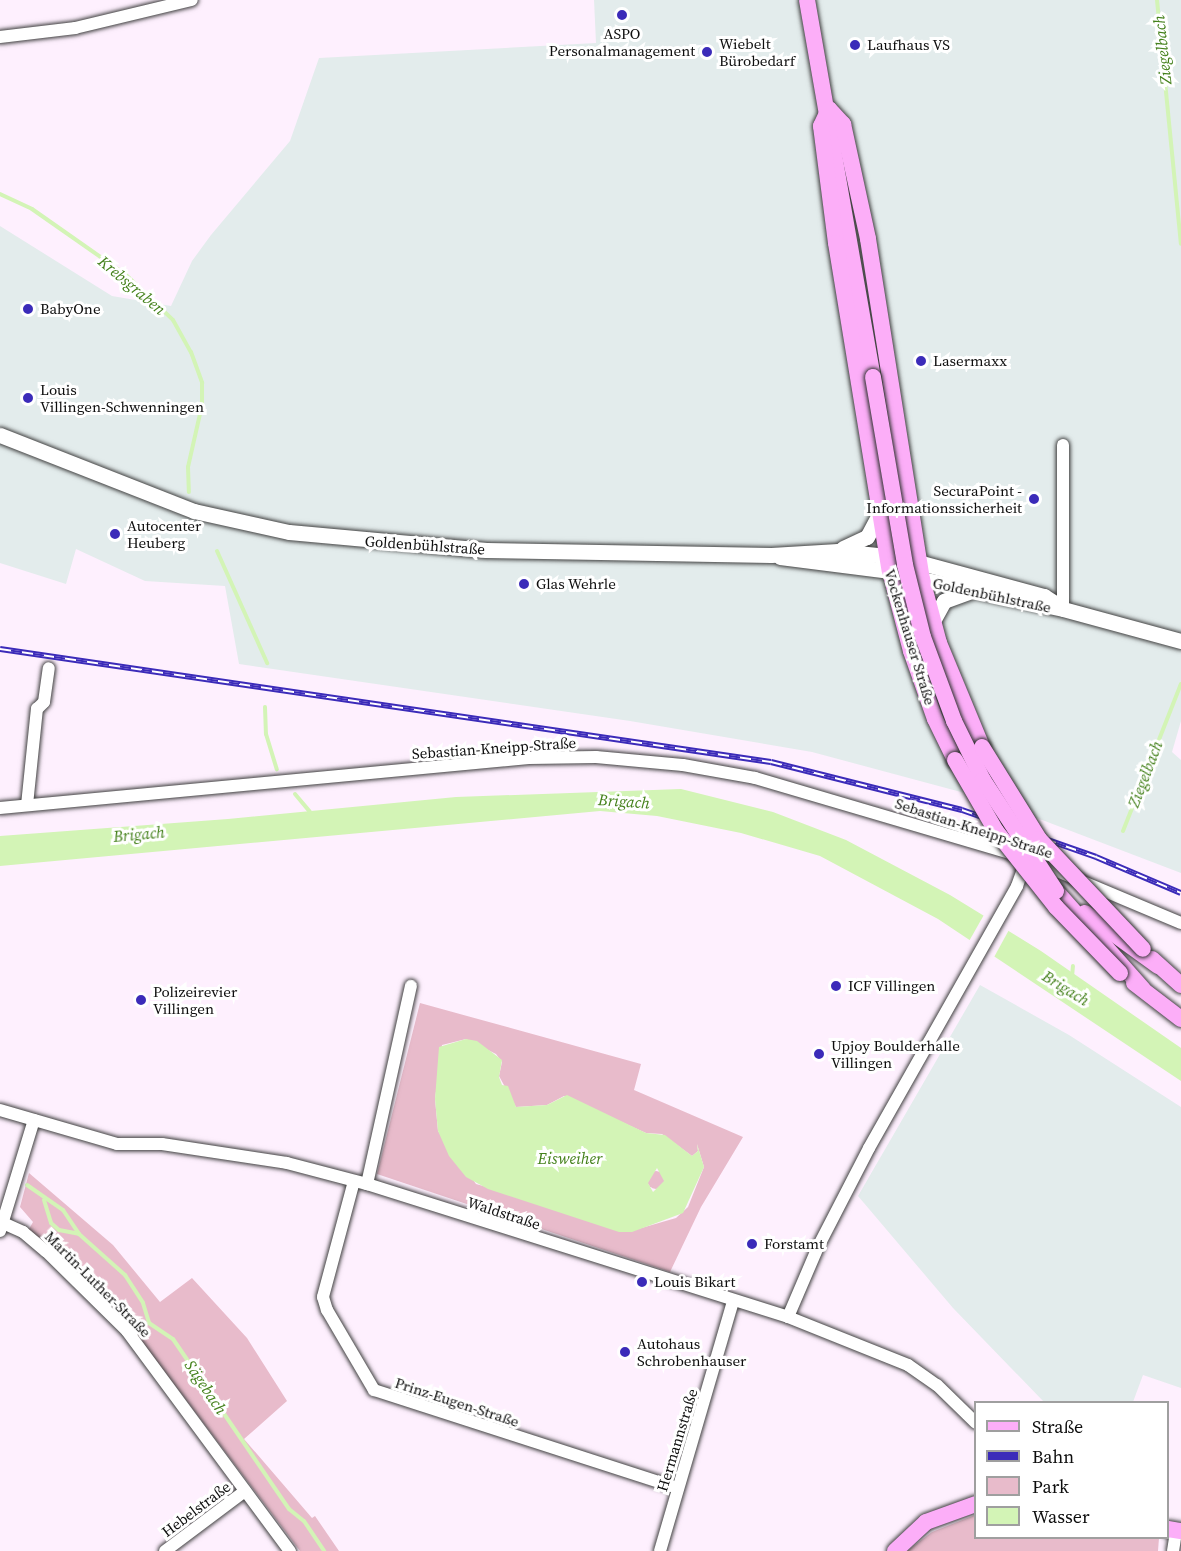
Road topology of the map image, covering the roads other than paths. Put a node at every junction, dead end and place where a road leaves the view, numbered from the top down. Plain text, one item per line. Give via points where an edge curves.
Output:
1 (192, 0) edge
2 (807, 0) edge
3 (0, 37) edge
4 (829, 109) junction
5 (0, 435) edge
6 (1064, 445) dead end
7 (880, 513) junction
8 (838, 551) junction
9 (771, 555) junction
10 (918, 562) junction
11 (888, 563) junction
12 (922, 579) junction
13 (972, 591) junction
14 (1064, 609) junction
15 (934, 619) junction
16 (1181, 641) edge
17 (50, 668) dead end
18 (27, 806) junction
19 (0, 808) edge
20 (1027, 858) junction
21 (1056, 891) junction
22 (1181, 923) edge
23 (1141, 952) junction
24 (1123, 970) junction
25 (1181, 985) edge
26 (411, 986) dead end
27 (1181, 1019) edge
28 (0, 1110) edge
29 (34, 1120) junction
30 (360, 1182) junction
31 (1, 1227) edge
32 (734, 1302) junction
33 (788, 1317) junction
34 (974, 1425) edge
35 (678, 1488) junction
36 (245, 1491) junction
37 (969, 1505) edge
38 (1175, 1530) edge
39 (165, 1551) edge
40 (290, 1551) edge
41 (660, 1551) edge
42 (895, 1551) edge
43 (1173, 1551) edge

1 - 3 street via 75,28
2 - 4 main road, Vockenhauser Straße
4 - 7 main road, Vockenhauser Straße via 821,126
4 - 10 main road, Vockenhauser Straße via 843,124 868,239
4 - 21 main road, Vockenhauser Straße, bridge via 905,565 923,637 954,721 983,780
5 - 9 street, Goldenbühlstraße via 194,511 289,532 486,550
6 - 14 street
7 - 8 street via 867,537
7 - 11 main road, Vockenhauser Straße
8 - 9 street, Goldenbühlstraße
8 - 11 street, Goldenbühlstraße
9 - 11 street, Goldenbühlstraße
10 - 12 main road, Vockenhauser Straße
10 - 14 street, Goldenbühlstraße via 1044,596
11 - 24 main road, Vockenhauser Straße, bridge via 915,663 955,760 996,831 1056,907
12 - 13 street, Goldenbühlstraße
12 - 15 main road, Vockenhauser Straße
13 - 14 street, Goldenbühlstraße
13 - 15 street via 944,601
14 - 16 street, Goldenbühlstraße
15 - 23 main road, Vockenhauser Straße, bridge via 964,712 982,747 1039,838
17 - 18 street via 44,702 37,709
18 - 19 street, Sebastian-Kneipp-Straße
18 - 20 street, Sebastian-Kneipp-Straße via 529,758 597,757 683,765 755,778
20 - 22 street, Sebastian-Kneipp-Straße
20 - 33 street via 1005,907 869,1148 818,1247
21 - 23 main road, Vockenhauser Straße
21 - 24 main road, Vockenhauser Straße
23 - 25 main road, Vockenhauser Straße
24 - 27 main road, Vockenhauser Straße
26 - 30 street, Prinz-Eugen-Straße
28 - 29 street, Waldstraße
29 - 30 street, Waldstraße via 117,1144 162,1144 287,1163
29 - 31 street
30 - 32 street, Waldstraße
30 - 35 street, Prinz-Eugen-Straße via 323,1287 323,1297 374,1390
31 - 36 street, Martin-Luther-Straße via 23,1232 127,1331
32 - 33 street, Waldstraße
32 - 35 street, Hermannstraße
33 - 34 street, Waldstraße via 908,1365 937,1385
35 - 41 street, Hermannstraße
36 - 39 street, Hebelstraße
36 - 40 street, Martin-Luther-Straße
37 - 42 main road via 926,1522
38 - 43 street

